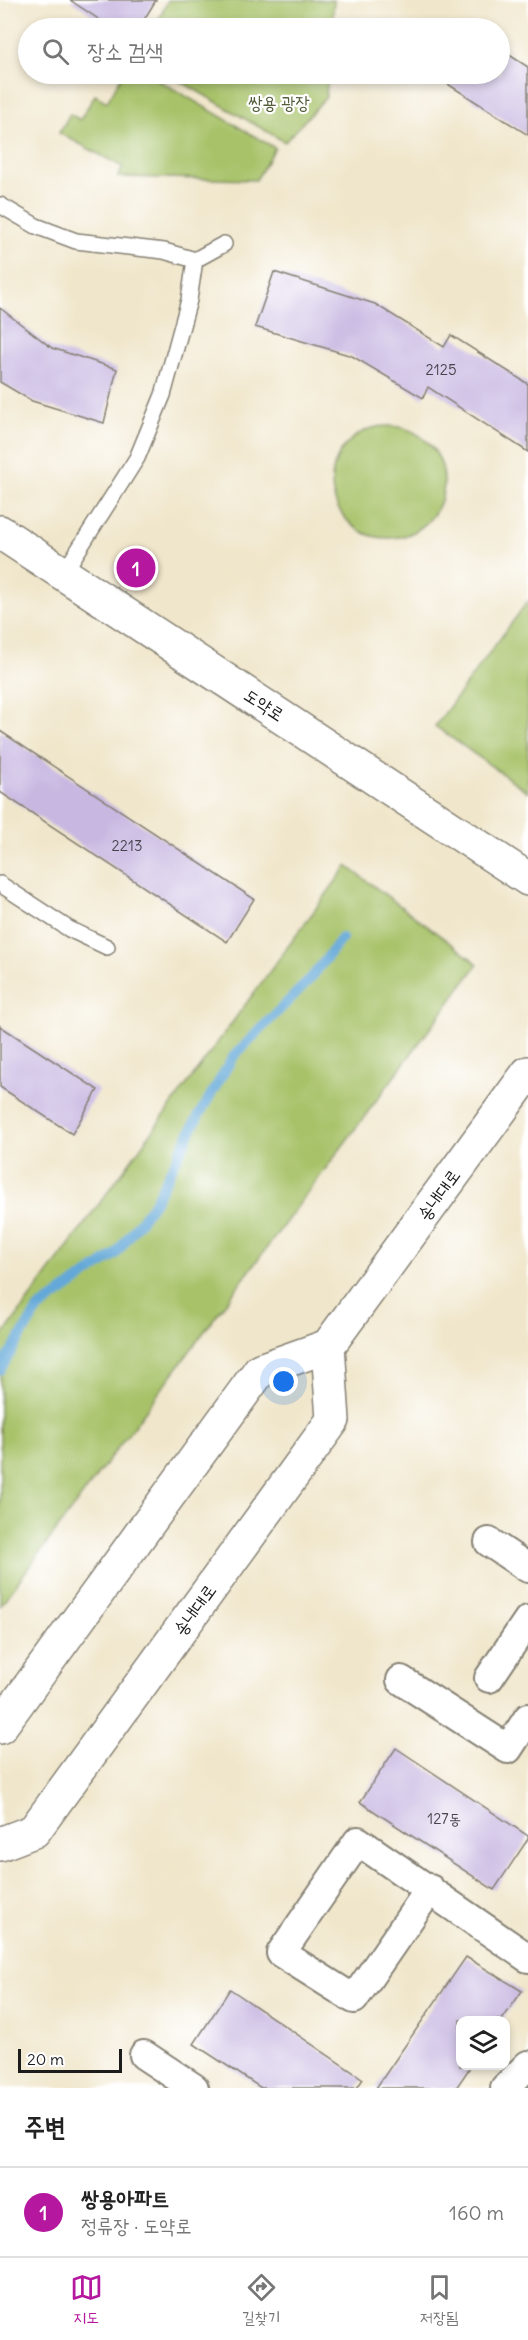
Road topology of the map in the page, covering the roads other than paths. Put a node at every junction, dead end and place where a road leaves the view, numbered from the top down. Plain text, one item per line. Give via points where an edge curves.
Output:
1 (0, 206) edge
2 (224, 243) dead end
3 (195, 260) junction
4 (0, 532) edge
5 (63, 574) junction
6 (528, 879) edge
7 (0, 884) edge
8 (107, 947) dead end
9 (528, 1073) edge
10 (328, 1346) junction
11 (489, 1542) dead end
12 (528, 1568) edge
13 (528, 1620) edge
14 (489, 1678) dead end
15 (401, 1680) dead end
16 (528, 1718) edge
17 (0, 1727) edge
18 (0, 1844) edge
19 (430, 1889) junction
20 (528, 1958) edge
21 (144, 2055) dead end
22 (528, 2065) edge
23 (194, 2088) edge
24 (505, 2088) edge

1 - 3 lane via 36,226 76,241 165,251
2 - 3 lane
3 - 5 lane via 189,300 163,394 137,458
4 - 5 street, 도약로
5 - 6 street, 도약로
7 - 8 lane via 69,929
9 - 10 street, 송내대로
10 - 17 street via 260,1370
10 - 18 street, 송내대로 via 333,1420 34,1831
11 - 12 street
13 - 14 street
15 - 16 street via 508,1749
19 - 19 street via 354,1999 281,1953 358,1841
19 - 20 street
21 - 23 street
22 - 24 street

